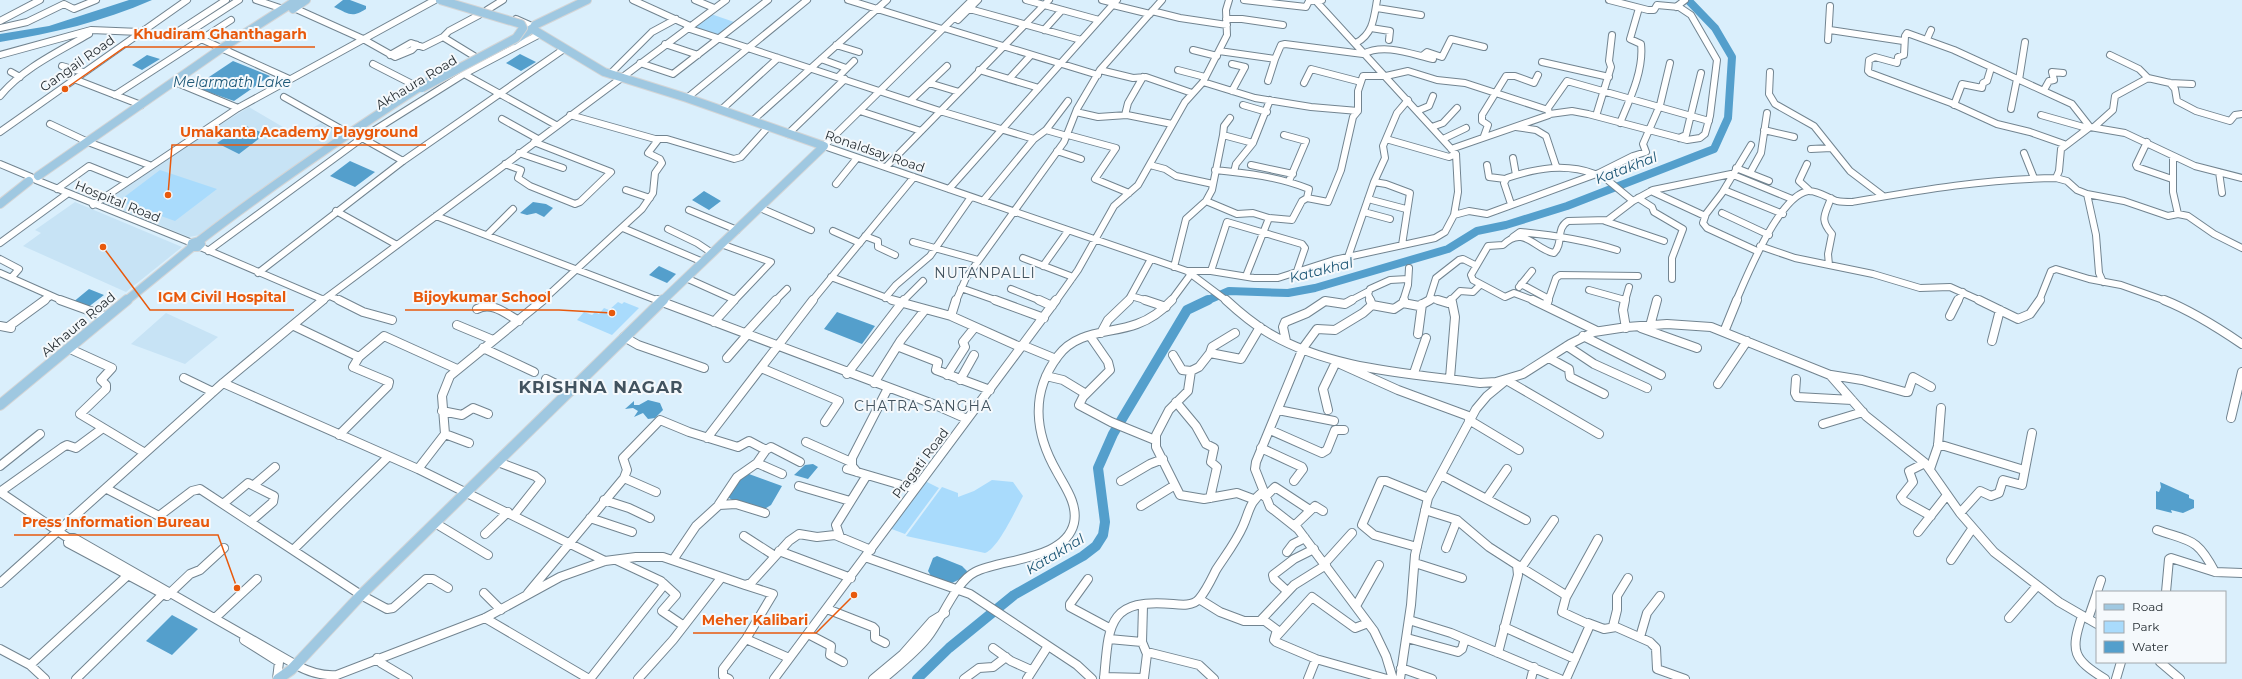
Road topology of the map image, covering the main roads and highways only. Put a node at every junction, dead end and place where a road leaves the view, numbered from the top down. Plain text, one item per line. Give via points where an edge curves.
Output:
1 (306, 0) edge
2 (435, 0) edge
3 (587, 0) edge
4 (298, 2) edge
5 (533, 29) junction
6 (225, 50) junction
7 (420, 88) junction
8 (311, 160) junction
9 (2, 200) edge
10 (0, 406) edge
11 (292, 671) edge
12 (277, 679) edge

1 - 4 main road
2 - 7 main road, bridge via 515,22 523,28 516,38
3 - 5 main road, Akhaura Road
4 - 6 main road
4 - 6 main road via 283,9
5 - 7 main road, Akhaura Road via 474,56
5 - 8 main road, Akhaura Road
5 - 11 main road, Ronaldsay Road via 610,74 824,146 624,337 361,595
6 - 9 main road
7 - 8 main road
7 - 8 main road, Akhaura Road via 348,133
8 - 10 main road, Akhaura Road via 250,202 195,245
11 - 12 main road

